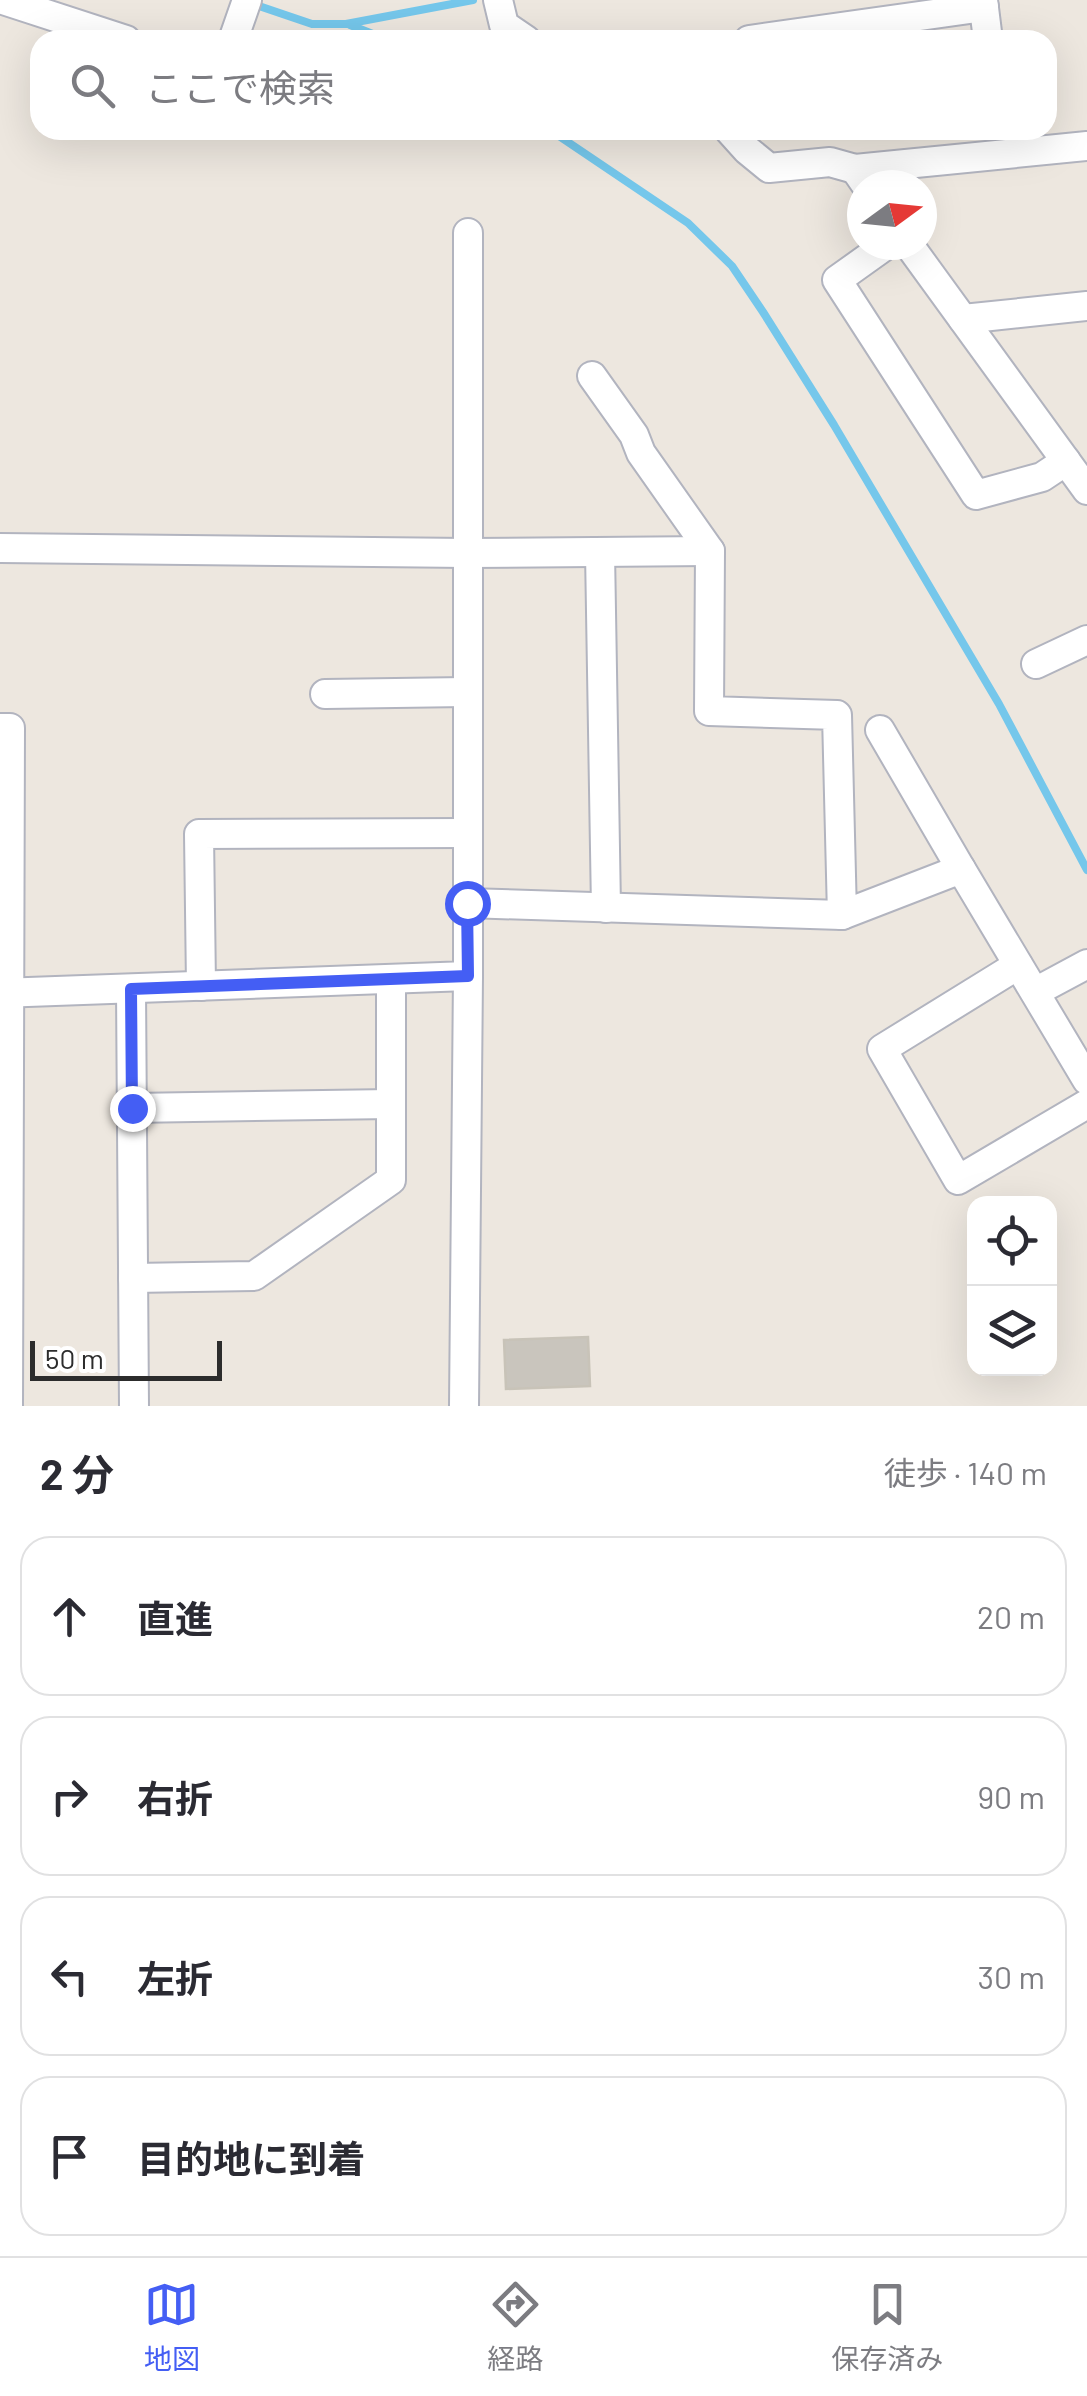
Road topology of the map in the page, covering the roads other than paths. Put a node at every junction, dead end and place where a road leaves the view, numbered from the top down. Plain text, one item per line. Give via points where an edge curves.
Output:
1 (3, 0) edge
2 (499, 3) edge
3 (983, 3) edge
4 (95, 30) edge
5 (510, 30) edge
6 (812, 30) edge
7 (987, 30) edge
8 (738, 140) edge
9 (1002, 142) edge
10 (1087, 146) edge
11 (847, 170) edge
12 (888, 170) edge
13 (468, 232) dead end
14 (865, 260) edge
15 (921, 260) edge
16 (1087, 306) edge
17 (963, 318) junction
18 (592, 376) dead end
19 (1066, 461) junction
20 (1087, 490) edge
21 (0, 548) edge
22 (710, 551) junction
23 (600, 552) junction
24 (466, 553) junction
25 (1087, 640) edge
26 (1036, 664) dead end
27 (466, 692) junction
28 (325, 694) dead end
29 (0, 728) edge
30 (880, 730) dead end
31 (5, 825) edge
32 (467, 833) junction
33 (961, 869) junction
34 (467, 903) junction
35 (606, 908) junction
36 (842, 915) junction
37 (1018, 964) junction
38 (1087, 964) edge
39 (468, 976) junction
40 (391, 979) junction
41 (201, 986) junction
42 (131, 989) junction
43 (1034, 992) junction
44 (5, 993) edge
45 (1087, 1080) edge
46 (392, 1104) junction
47 (1087, 1104) edge
48 (132, 1108) junction
49 (133, 1278) junction
50 (8, 1406) edge
51 (134, 1406) edge
52 (464, 1406) edge

1 - 4 street
2 - 5 street
3 - 6 street
3 - 7 street
8 - 11 street via 769,168 830,162
9 - 10 street
9 - 12 street
13 - 24 street
14 - 19 street via 837,280 976,495 1042,477
15 - 17 street
16 - 17 street
17 - 19 street
18 - 22 street
19 - 20 street
21 - 24 street
22 - 23 street
22 - 36 street via 709,711 836,715
23 - 24 street
23 - 35 street
24 - 27 street
25 - 26 street
27 - 28 street
27 - 32 street
29 - 31 street via 10,728
30 - 33 street
31 - 44 street
32 - 34 street
32 - 41 street via 199,834
33 - 36 street
33 - 37 street
34 - 35 street
34 - 39 street
35 - 36 street
37 - 43 street
37 - 47 street via 882,1048 958,1180
38 - 43 street
39 - 40 street
39 - 52 street
40 - 41 street
40 - 46 street
41 - 42 street
42 - 44 street
42 - 48 street
43 - 45 street
44 - 50 street
46 - 48 street
46 - 49 street via 391,1180 254,1276
48 - 49 street
49 - 51 street

